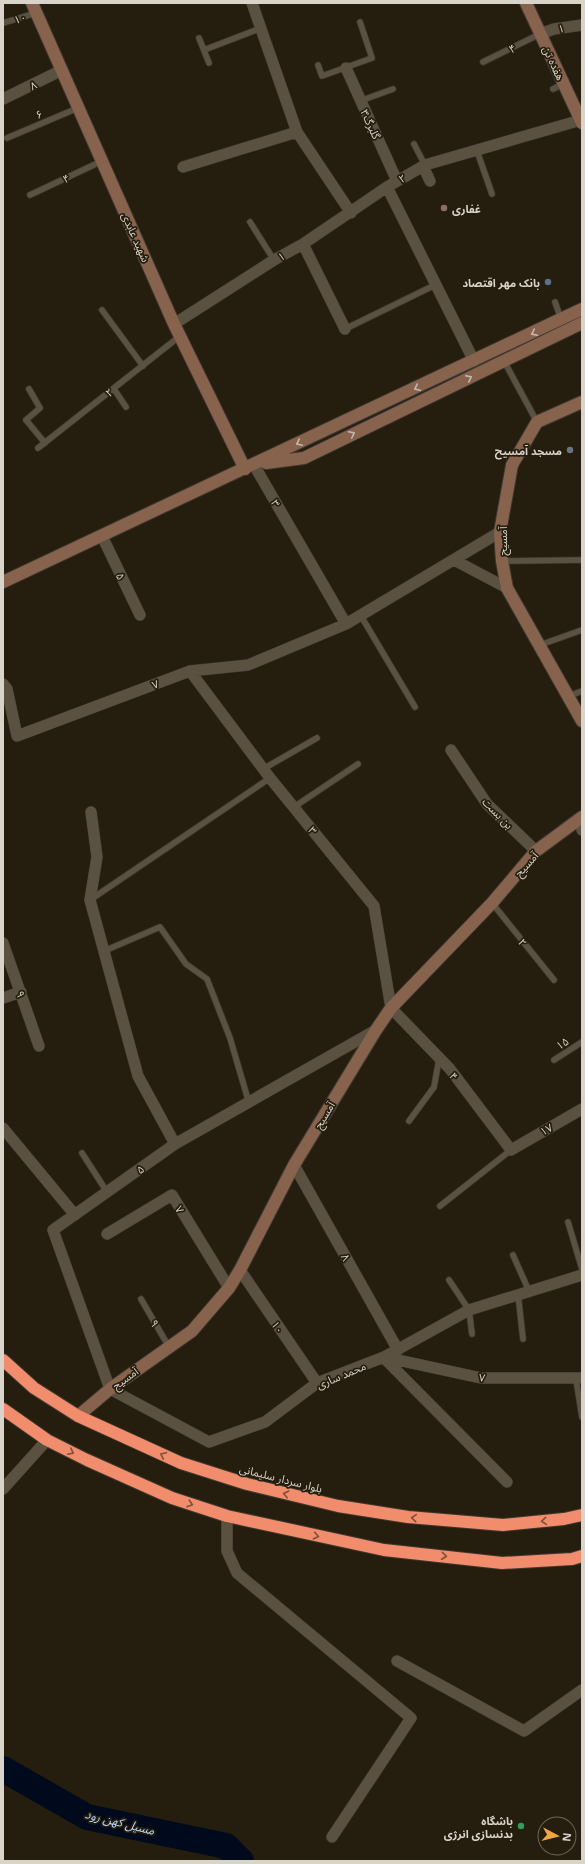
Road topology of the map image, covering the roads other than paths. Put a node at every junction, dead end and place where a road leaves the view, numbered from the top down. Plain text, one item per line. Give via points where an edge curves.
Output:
1 (252, 3) edge
2 (526, 3) edge
3 (34, 8) edge
4 (360, 22) dead end
5 (3, 23) edge
6 (582, 25) edge
7 (261, 28) junction
8 (540, 34) junction
9 (199, 38) dead end
10 (204, 50) junction
11 (483, 62) dead end
12 (209, 63) dead end
13 (318, 65) dead end
14 (346, 68) junction
15 (62, 70) junction
16 (393, 89) dead end
17 (3, 99) edge
18 (360, 101) junction
19 (78, 108) junction
20 (581, 121) edge
21 (297, 132) junction
22 (7, 138) dead end
23 (414, 144) dead end
24 (477, 151) junction
25 (102, 161) junction
26 (182, 166) dead end
27 (424, 166) junction
28 (398, 181) junction
29 (430, 181) dead end
30 (387, 187) junction
31 (492, 194) dead end
32 (30, 195) dead end
33 (351, 213) junction
34 (250, 222) dead end
35 (303, 244) junction
36 (274, 260) junction
37 (435, 285) junction
38 (555, 302) dead end
39 (582, 309) edge
40 (102, 310) dead end
41 (561, 320) junction
42 (582, 323) edge
43 (174, 324) junction
44 (345, 329) joint
45 (180, 336) junction
46 (474, 361) junction
47 (504, 361) junction
48 (143, 366) junction
49 (29, 389) dead end
50 (114, 389) junction
51 (582, 402) edge
52 (126, 407) dead end
53 (537, 422) junction
54 (45, 443) junction
55 (38, 448) dead end
56 (255, 464) junction
57 (500, 532) junction
58 (102, 536) junction
59 (454, 560) junction
60 (582, 560) edge
61 (502, 561) junction
62 (3, 582) edge
63 (507, 588) junction
64 (140, 615) dead end
65 (360, 616) junction
66 (346, 624) junction
67 (582, 630) edge
68 (540, 645) junction
69 (190, 671) junction
70 (3, 684) edge
71 (582, 691) edge
72 (569, 696) junction
73 (415, 707) dead end
74 (582, 721) edge
75 (317, 738) dead end
76 (451, 750) dead end
77 (358, 764) dead end
78 (266, 773) junction
79 (294, 807) junction
80 (91, 812) dead end
81 (581, 822) edge
82 (536, 851) junction
83 (90, 900) junction
84 (492, 903) junction
85 (3, 943) edge
86 (104, 951) junction
87 (554, 980) dead end
88 (21, 992) junction
89 (3, 998) edge
90 (391, 1008) junction
91 (376, 1030) junction
92 (582, 1042) edge
93 (39, 1046) dead end
94 (439, 1059) junction
95 (554, 1060) dead end
96 (249, 1103) junction
97 (582, 1109) edge
98 (408, 1121) dead end
99 (3, 1128) edge
100 (175, 1144) junction
101 (511, 1150) junction
102 (82, 1153) dead end
103 (294, 1165) junction
104 (107, 1192) junction
105 (440, 1206) dead end
106 (75, 1215) junction
107 (568, 1222) dead end
108 (107, 1234) dead end
109 (513, 1256) dead end
110 (582, 1269) edge
111 (240, 1270) junction
112 (582, 1275) edge
113 (449, 1280) dead end
114 (228, 1288) junction
115 (524, 1292) junction
116 (141, 1299) dead end
117 (470, 1310) junction
118 (472, 1334) dead end
119 (523, 1339) dead end
120 (169, 1347) junction
121 (398, 1350) junction
122 (384, 1357) junction
123 (3, 1360) edge
124 (579, 1378) edge
125 (317, 1383) junction
126 (110, 1389) junction
127 (3, 1409) edge
128 (78, 1416) junction
129 (582, 1417) edge
130 (47, 1440) junction
131 (507, 1482) dead end
132 (3, 1489) edge
133 (582, 1515) edge
134 (227, 1516) junction
135 (582, 1556) edge
136 (397, 1661) dead end
137 (582, 1690) edge
138 (332, 1837) dead end

1 - 7 street
2 - 8 main road, هفده تن
3 - 5 lane, ۱۰
3 - 15 main road, شهید عابدی
4 - 14 lane via 372,58
6 - 8 street, ۱
7 - 10 lane
7 - 21 street
8 - 11 lane, ۴
8 - 20 main road, هفده تن via 558,86 576,104
9 - 10 lane
10 - 12 lane
13 - 14 lane via 322,76
14 - 18 street, گلبرگ۳
15 - 17 street, ۸
15 - 19 main road, شهید عابدی
16 - 18 lane
18 - 28 street, گلبرگ۳
19 - 22 lane, ۶
19 - 25 main road, شهید عابدی
20 - 24 street, ۲
21 - 26 street
21 - 33 street
23 - 27 lane
24 - 27 street, ۲
24 - 31 lane
25 - 32 lane, ۴
25 - 43 main road, شهید عابدی
27 - 28 street, ۲
27 - 29 street
28 - 30 street, ۲
30 - 33 street, ۱
30 - 37 street, ۲
33 - 35 street, ۱
34 - 36 lane
35 - 36 street, ۱
35 - 44 street
36 - 43 street, ۱
37 - 44 lane
37 - 46 street, ۲
38 - 41 lane
39 - 41 main road
40 - 48 lane
41 -> 46 main road
42 - 47 main road
43 - 45 main road, شهید عابدی
45 - 48 lane, ۲
45 - 56 main road, شهید عابدی
46 -> 56 main road
47 - 53 lane
56 -> 47 main road via 304,458
48 - 50 lane, ۲
49 - 54 lane via 40,408 26,420
50 - 52 lane
50 - 54 lane, ۲
51 - 53 main road
53 - 57 main road, آمسیح via 512,465
54 - 55 lane, ۲
56 - 58 main road
56 - 66 street, ۳
57 - 59 street, ۷
57 - 61 main road, آمسیح
58 - 62 main road
58 - 64 street, ۵
59 - 63 street
59 - 65 street, ۷
60 - 61 lane
61 - 63 main road, آمسیح
63 - 68 main road, آمسیح
65 - 66 street, ۷
65 - 73 lane
66 - 69 street, ۷ via 248,665
67 - 68 lane
68 - 72 main road, آمسیح
69 - 70 street, ۷ via 17,736 7,689
69 - 78 street, ۳
71 - 72 lane
72 - 74 main road, آمسیح
75 - 78 lane
76 - 82 street, بن بست via 486,804
77 - 79 lane
78 - 79 street, ۳
78 - 83 lane
79 - 90 street, ۳ via 374,906
80 - 83 street via 97,857
81 - 82 main road, آمسیح
82 - 84 main road, آمسیح
83 - 86 street
84 - 87 lane, ۲
84 - 90 main road, آمسیح
85 - 88 street, ۹
86 - 96 lane via 160,927 186,964 207,979 230,1038
86 - 100 street via 138,1076
88 - 89 street
88 - 93 street, ۹
90 - 91 main road, آمسیح
90 - 94 street, ۴
91 - 96 street, ۵
91 - 103 main road, آمسیح
92 - 95 lane, ۱۵
94 - 98 lane via 434,1087
94 - 101 street, ۴ via 450,1069
96 - 100 street, ۵
97 - 101 street, ۱۷
99 - 106 street
100 - 104 street, ۵
101 - 105 lane
102 - 104 lane
103 - 111 main road, آمسیح
103 - 121 street, ۸
104 - 106 street, ۵
106 - 126 street, ۵ via 53,1230
107 - 110 lane
108 - 114 street, ۷ via 172,1195
109 - 115 lane
111 - 114 main road, آمسیح
111 - 125 street, ۱۰
112 - 115 street, محمد ساری
113 - 117 lane
114 - 120 main road, آمسیح via 192,1331
115 - 117 street, محمد ساری
115 - 119 lane
116 - 120 lane, ۹
117 - 118 lane
117 - 121 street, محمد ساری
120 - 126 main road, آمسیح
121 - 122 street, محمد ساری
122 - 124 street, ۷ via 481,1378
122 - 125 street, محمد ساری
122 - 131 street
123 - 128 highway, بلوار سردار سلیمانی via 34,1388
124 - 129 lane
125 - 126 street, محمد ساری via 266,1422 209,1442
126 - 128 main road, آمسیح
127 - 130 highway
133 -> 128 highway, بلوار سردار سلیمانی via 503,1525 408,1517 338,1506 248,1484 181,1463
130 - 132 street
130 -> 134 highway via 172,1498
134 -> 135 highway via 384,1550 502,1563 572,1559
134 - 138 street via 227,1551 237,1574 411,1718
136 - 137 street via 524,1731

